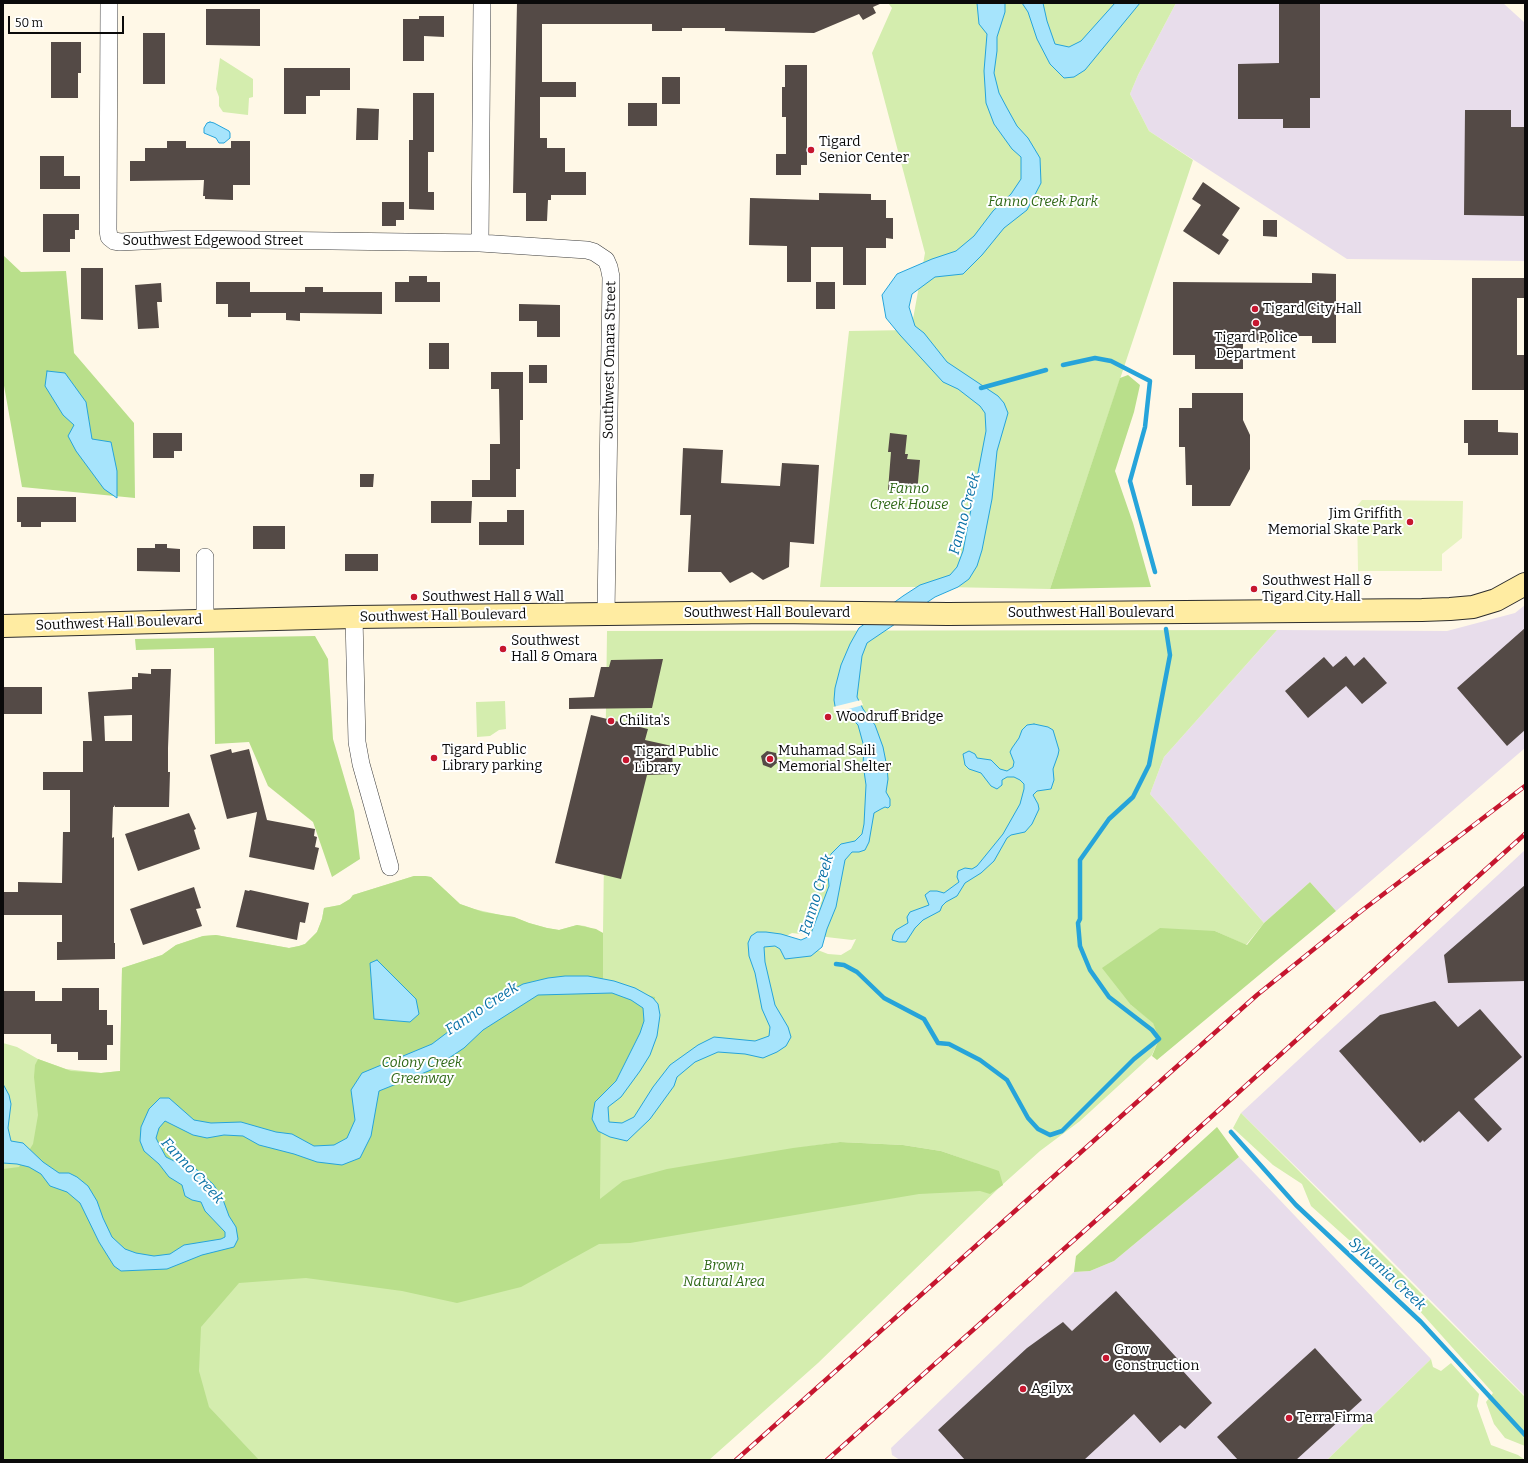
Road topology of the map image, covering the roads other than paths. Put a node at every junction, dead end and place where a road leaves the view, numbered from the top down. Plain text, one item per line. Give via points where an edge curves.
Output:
1 (109, 3) edge
2 (482, 3) edge
3 (480, 244) junction
4 (205, 557) dead end
5 (1525, 584) edge
6 (606, 614) junction
7 (354, 617) junction
8 (205, 621) junction
9 (3, 626) edge
10 (390, 866) dead end

1 - 3 street, Southwest Edgewood Street via 108,230 109,237 114,241 185,239
2 - 3 street
3 - 6 street, Southwest Omara Street via 587,250 606,260 609,267 611,277
4 - 8 street
5 - 6 main road, Southwest Hall Boulevard via 1496,600 1473,607 1450,609 948,614
6 - 7 main road, Southwest Hall Boulevard
7 - 8 main road, Southwest Hall Boulevard
7 - 10 street via 357,742
8 - 9 main road, Southwest Hall Boulevard

